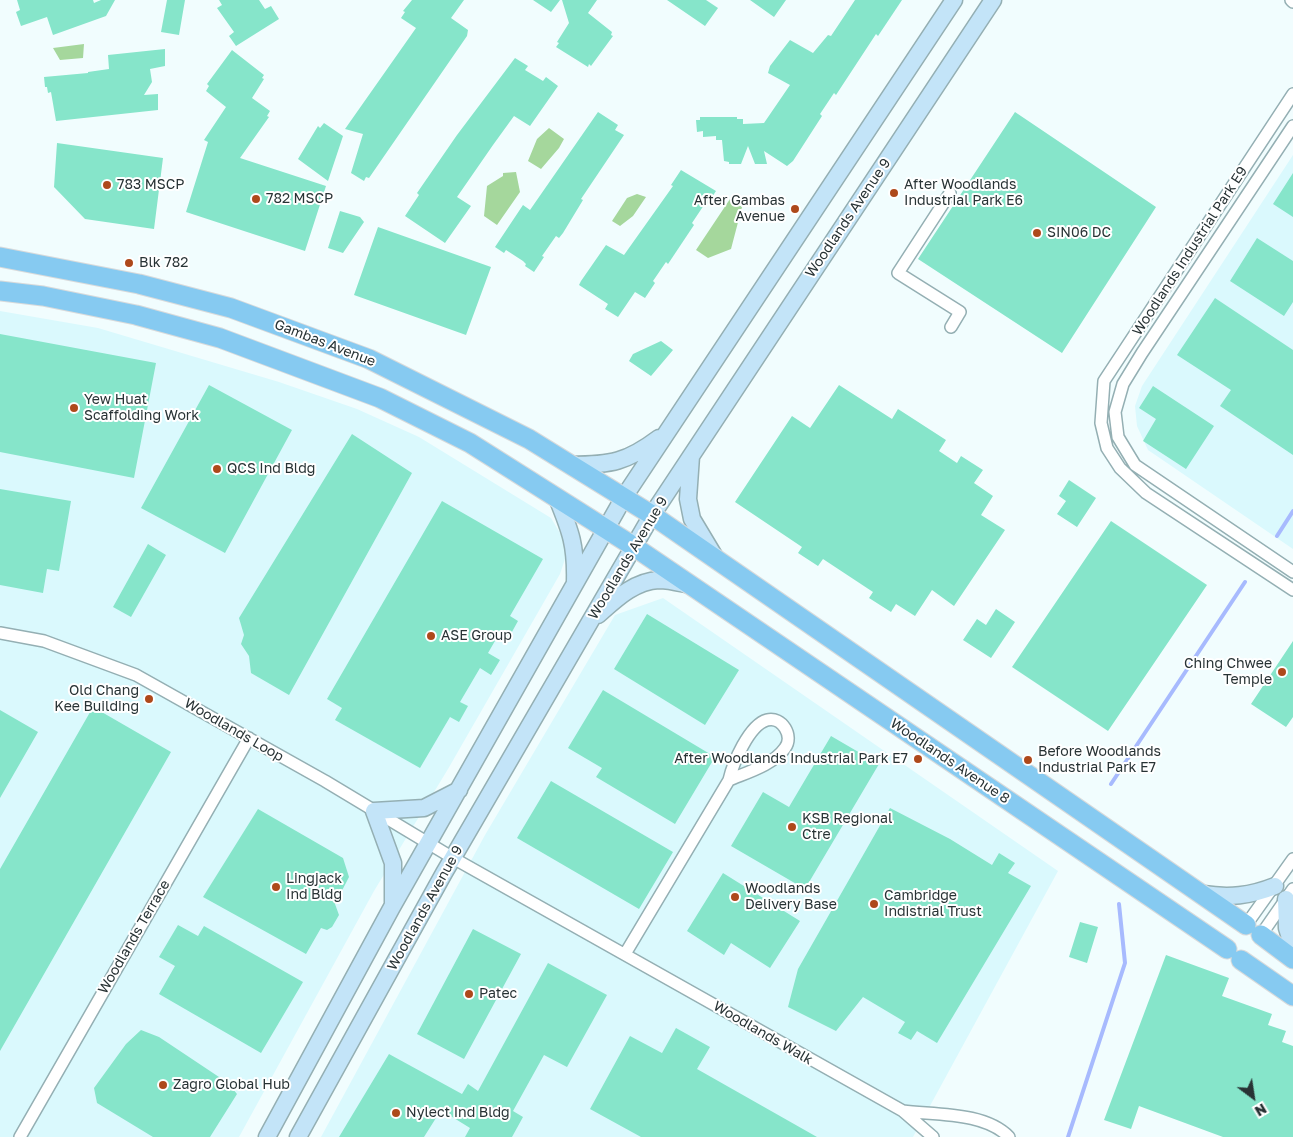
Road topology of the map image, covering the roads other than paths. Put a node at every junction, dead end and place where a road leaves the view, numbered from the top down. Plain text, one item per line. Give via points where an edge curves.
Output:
1 (993, 0) edge
2 (949, 3) edge
3 (1293, 94) edge
4 (1293, 126) edge
5 (950, 193) dead end
6 (0, 257) edge
7 (0, 291) edge
8 (951, 327) dead end
9 (668, 432) junction
10 (691, 456) junction
11 (571, 464) junction
12 (624, 497) junction
13 (557, 498) junction
14 (652, 515) junction
15 (605, 530) junction
16 (633, 546) junction
17 (716, 559) junction
18 (1293, 572) edge
19 (575, 584) junction
20 (690, 585) junction
21 (1293, 590) edge
22 (588, 623) junction
23 (0, 633) edge
24 (249, 738) junction
25 (728, 780) junction
26 (460, 788) junction
27 (374, 811) junction
28 (429, 842) junction
29 (453, 858) junction
30 (1293, 859) edge
31 (1275, 886) junction
32 (1203, 894) junction
33 (1289, 894) edge
34 (392, 907) junction
35 (1253, 930) junction
36 (1293, 948) edge
37 (625, 954) junction
38 (1293, 959) edge
39 (1293, 996) edge
40 (903, 1111) junction
41 (20, 1137) edge
42 (267, 1137) edge
43 (298, 1137) edge
44 (933, 1137) edge
45 (1009, 1137) edge

1 - 10 main road, Woodlands Avenue 9
2 - 9 main road, Woodlands Avenue 9
3 - 21 street, Woodlands Industrial Park E9 via 1104,381 1100,413 1107,448 1120,468 1146,493
4 - 18 street, Woodlands Industrial Park E9 via 1142,353 1123,384 1114,412 1118,438 1135,466
5 - 8 street via 898,273 960,312
6 - 11 main road, Gambas Avenue via 139,284 231,308 305,334 455,400
7 - 13 main road via 43,296 136,315 220,338 293,364 380,398 470,443
9 - 11 main road via 638,454 623,460
9 - 12 main road, Woodlands Avenue 9
10 - 14 main road, Woodlands Avenue 9
10 - 17 main road via 688,499 692,519
11 - 12 main road, Gambas Avenue
12 - 14 main road
12 - 15 main road, Woodlands Avenue 9
13 - 15 main road
13 - 19 main road via 576,554
14 - 16 main road, Woodlands Avenue 9
14 - 17 main road
15 - 16 main road, Woodlands Avenue 8
15 - 19 main road, Woodlands Avenue 9
16 - 20 main road, Woodlands Avenue 8
16 - 22 main road, Woodlands Avenue 9
17 - 32 main road
19 - 26 main road, Woodlands Avenue 9
20 - 22 main road via 658,580 638,585 622,594
20 - 39 main road, Woodlands Avenue 8
22 - 29 main road, Woodlands Avenue 9
23 - 24 street, Woodlands Loop via 44,641 136,675
24 - 27 street, Woodlands Loop
24 - 41 street, Woodlands Terrace
25 - 25 street via 733,762 755,727 766,720 780,722 789,738 787,746 766,764
25 - 37 street
26 - 27 main road via 424,808
26 - 28 main road, Woodlands Avenue 9
27 - 28 street, Woodlands Loop
27 - 34 main road via 393,863
28 - 29 street, Woodlands Loop
28 - 34 main road, Woodlands Avenue 9
29 - 37 street, Woodlands Walk
29 - 43 main road, Woodlands Avenue 9
30 - 31 street
31 - 32 main road via 1253,894 1225,897
31 - 35 street
32 - 35 main road
33 - 35 street
33 - 36 main road via 1287,928
34 - 42 main road, Woodlands Avenue 9
35 - 38 main road
37 - 40 street, Woodlands Walk
40 - 44 street, Woodlands Walk
40 - 45 street, Woodlands Walk via 983,1120

